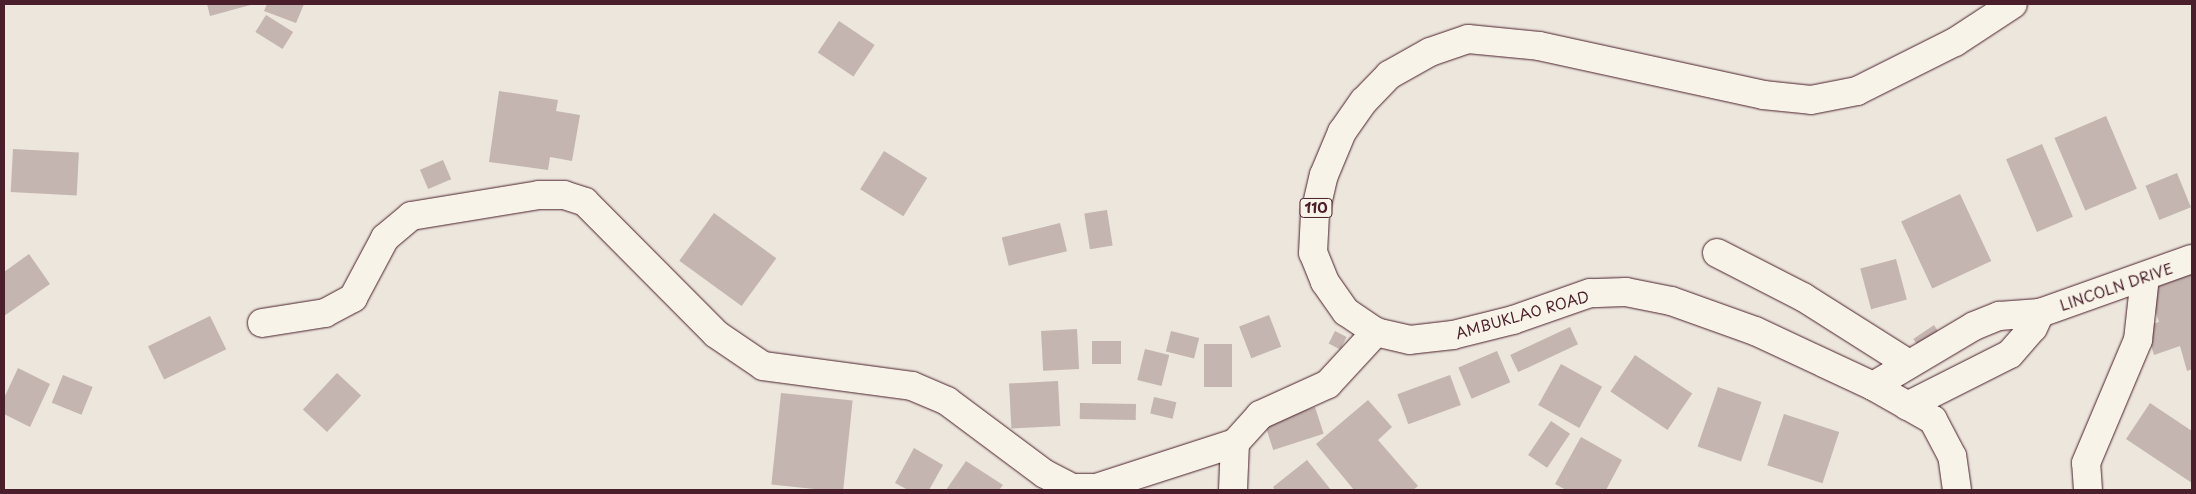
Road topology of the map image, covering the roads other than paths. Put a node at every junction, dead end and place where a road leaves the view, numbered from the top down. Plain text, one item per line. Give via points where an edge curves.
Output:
1 (2013, 4) edge
2 (1717, 253) dead end
3 (2192, 259) edge
4 (2145, 277) junction
5 (2040, 313) junction
6 (262, 323) dead end
7 (1376, 332) junction
8 (1909, 364) junction
9 (1874, 386) junction
10 (1907, 406) junction
11 (1235, 443) junction
12 (1234, 490) edge
13 (1956, 490) edge
14 (2088, 490) edge

1 - 7 street, AMBUKLAO ROAD / 110 via 1955,42 1858,91 1810,100 1762,95 1539,46 1468,39 1430,52 1389,75 1364,100 1342,132 1324,175 1315,212 1313,253 1325,282 1346,312
2 - 8 street via 1803,297
3 - 4 street, LINCOLN DRIVE
4 - 5 street, LINCOLN DRIVE
4 - 14 street via 2138,340 2086,463
5 - 8 street, LINCOLN DRIVE via 1999,316 1974,326
5 - 10 street, LINCOLN DRIVE via 2034,328 2010,354
6 - 11 street via 325,313 353,298 385,238 411,216 564,195 585,202 716,334 763,366 912,386 947,401 1045,474 1072,488 1096,488
7 - 9 street, AMBUKLAO ROAD / 110 via 1410,340 1454,335 1512,320 1590,293 1626,292 1671,302 1754,331
7 - 11 street via 1328,384 1260,415
8 - 9 street, LINCOLN DRIVE
9 - 10 street, AMBUKLAO ROAD / 110
10 - 13 street, AMBUKLAO ROAD / 110 via 1933,420 1952,456
11 - 12 street

